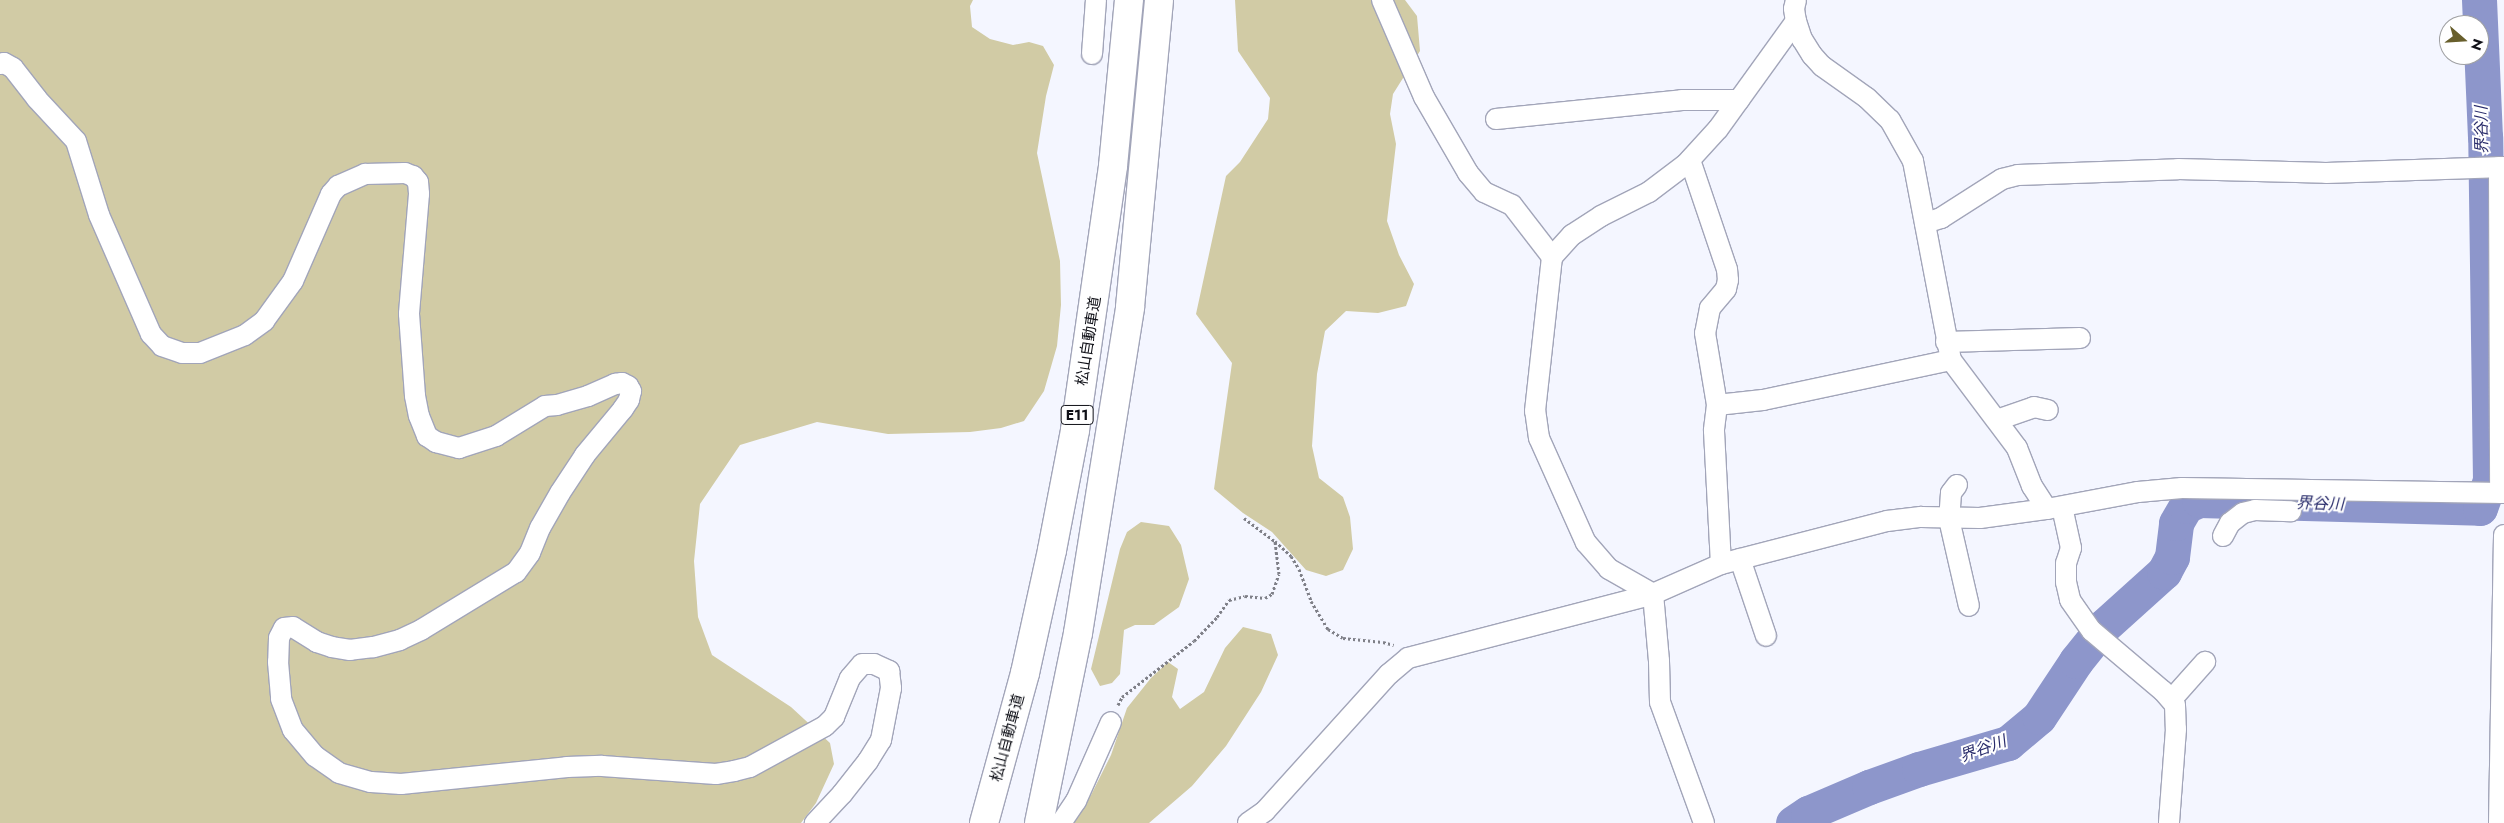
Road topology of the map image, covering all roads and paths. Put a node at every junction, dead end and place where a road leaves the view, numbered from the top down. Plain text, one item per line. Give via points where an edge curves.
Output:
1 (1096, 0) edge
2 (1129, 0) edge
3 (1159, 0) edge
4 (1382, 0) edge
5 (1796, 0) edge
6 (1796, 21) junction
7 (1092, 54) dead end
8 (0, 64) edge
9 (1739, 100) junction
10 (1496, 119) dead end
11 (1690, 160) junction
12 (2493, 167) edge
13 (1925, 222) junction
14 (1552, 257) junction
15 (2080, 338) dead end
16 (1949, 351) junction
17 (1717, 405) junction
18 (2048, 410) dead end
19 (1997, 420) junction
20 (1957, 485) dead end
21 (2495, 492) edge
22 (2243, 501) junction
23 (2054, 508) junction
24 (2291, 511) dead end
25 (1244, 518) dead end
26 (1949, 519) junction
27 (2504, 535) edge
28 (2223, 536) dead end
29 (1275, 541) junction
30 (1730, 562) junction
31 (1653, 594) junction
32 (1969, 606) dead end
33 (1766, 636) dead end
34 (1408, 658) junction
35 (2205, 662) dead end
36 (2172, 699) junction
37 (1111, 722) joint
38 (1048, 817) edge
39 (815, 823) edge
40 (984, 823) edge
41 (1248, 823) edge
42 (1704, 823) edge
43 (2169, 823) edge
44 (2498, 823) edge

1 - 7 street
2 - 40 highway, 松山自動車道 / E11 via 1113,166 1075,430 1025,673
3 - 38 highway, E11 via 1130,306
4 - 14 street via 1424,97 1468,173 1484,192 1512,205
5 - 6 street
6 - 9 street
6 - 13 street via 1802,39 1822,66 1868,98 1890,120 1913,161
8 - 39 street via 13,68 76,141 98,215 151,334 162,346 182,353 200,353 218,347 264,321 293,281 331,194 338,186 365,174 405,173 418,182 409,314 415,396 427,436 441,444 459,448 496,436 545,406 588,396 615,384 622,383 631,391 623,409 585,455 560,493 530,553 516,572 421,630 374,647 350,650 332,647 293,627 284,628 279,638 281,699 292,730 315,756 339,772 371,782 400,784 568,767 602,766 716,774 750,767 826,726 834,717 850,678 862,664 874,664 889,672 892,688 881,740 842,794
9 - 10 street via 1682,100
9 - 11 street
11 - 14 street via 1649,192 1572,235
11 - 17 street via 1727,269 1726,289 1710,308 1705,333
12 - 13 street via 2326,173 2178,169 2018,175 2002,179 1941,218
12 - 21 street
13 - 16 street
14 - 31 street via 1535,411 1538,438 1586,544 1609,568
15 - 16 street
16 - 17 street via 1763,400
16 - 19 street
17 - 30 street via 1714,431
18 - 19 street via 2034,407
19 - 23 street via 2022,458 2032,486
20 - 26 street via 1951,493
21 - 22 street
22 - 23 street via 2182,488 2138,492
22 - 24 street via 2255,510
22 - 28 street
23 - 26 street
23 - 36 street via 2071,548 2066,563 2070,600 2097,635
25 - 29 path
26 - 30 street via 1921,517 1888,521
26 - 32 street
27 - 44 street
29 - 34 path via 1300,569 1311,601 1328,629 1343,638 1397,646
29 - 37 path via 1278,574 1272,594 1265,598 1245,596 1229,600 1194,641 1122,697
30 - 31 street
30 - 33 street
31 - 34 street
31 - 42 street via 1660,702
34 - 41 street via 1389,674 1265,811
35 - 36 street
36 - 43 street via 2176,716
37 - 38 street via 1076,801

